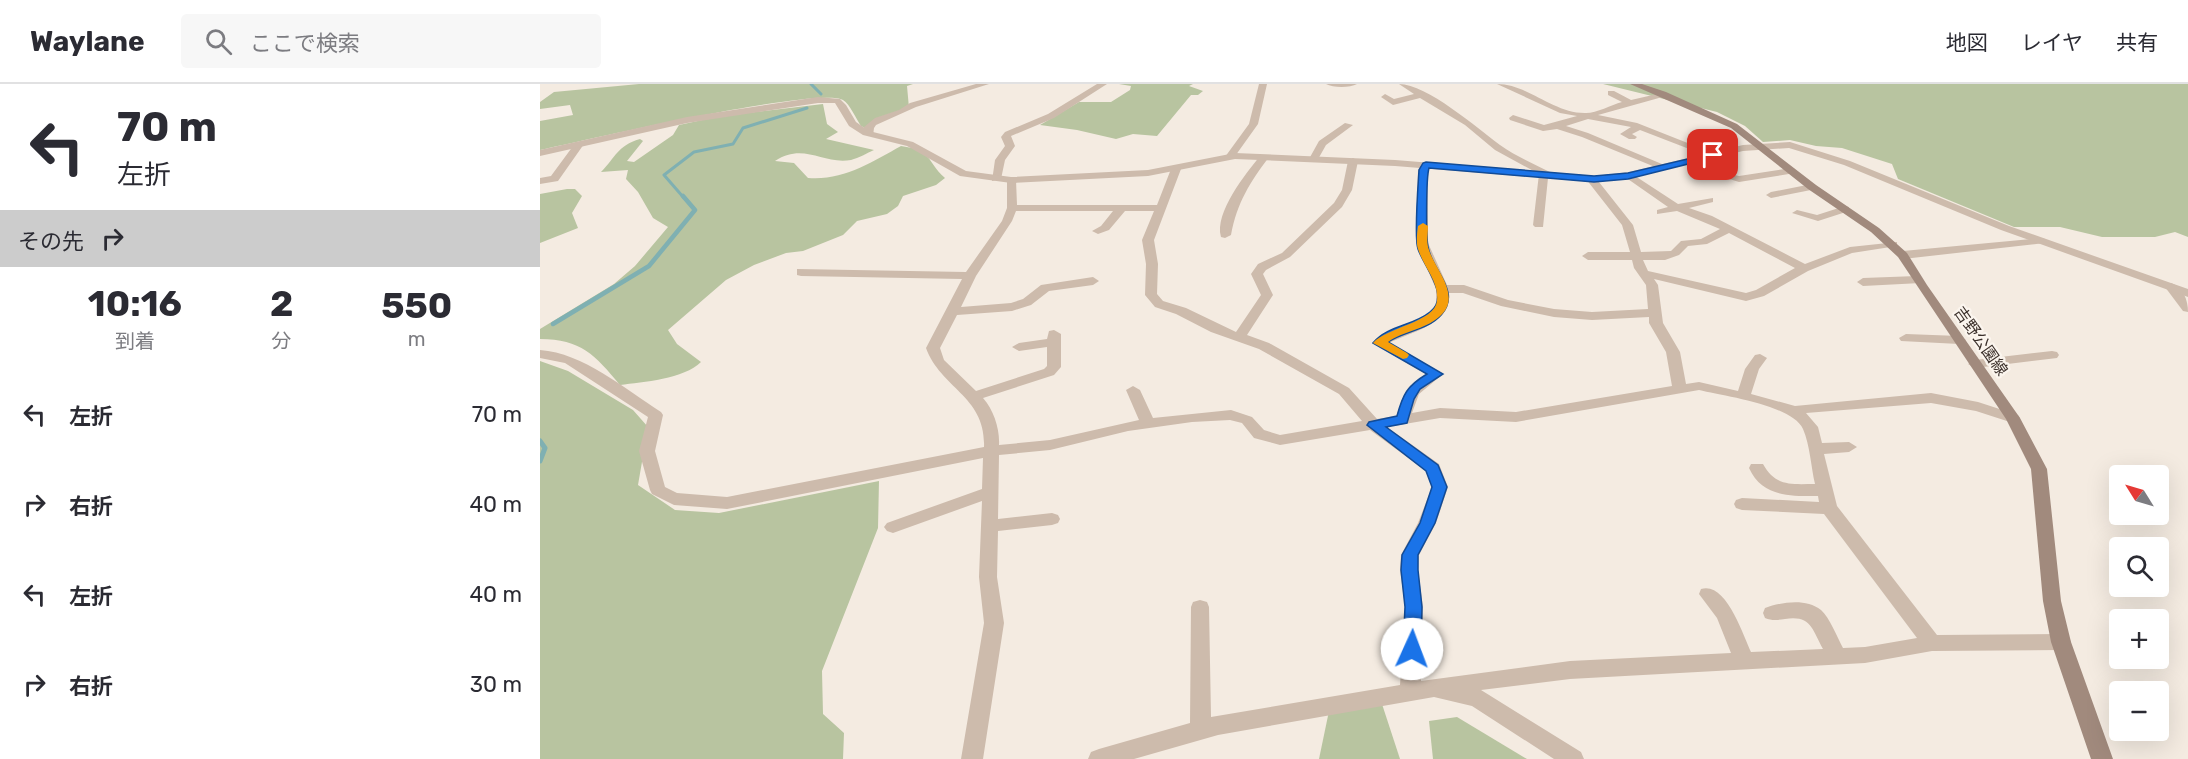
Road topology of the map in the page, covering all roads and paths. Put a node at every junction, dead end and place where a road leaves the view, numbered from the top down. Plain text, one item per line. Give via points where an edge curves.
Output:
1 (982, 84) edge
2 (1103, 84) edge
3 (1263, 84) edge
4 (1330, 84) edge
5 (1353, 84) edge
6 (1502, 84) edge
7 (1531, 84) edge
8 (1634, 84) edge
9 (1410, 85) edge
10 (1513, 89) junction
11 (1611, 93) dead end
12 (1663, 94) junction
13 (1422, 95) junction
14 (1385, 97) dead end
15 (1630, 102) junction
16 (1564, 104) dead end
17 (1587, 115) junction
18 (1513, 118) dead end
19 (1348, 124) dead end
20 (1659, 124) dead end
21 (1556, 126) junction
22 (1639, 127) junction
23 (870, 134) junction
24 (1632, 137) dead end
25 (1671, 139) junction
26 (579, 144) junction
27 (1757, 146) junction
28 (540, 153) edge
29 (1606, 154) dead end
30 (1713, 155) junction
31 (1264, 157) junction
32 (1230, 158) junction
33 (1314, 159) junction
34 (1353, 161) junction
35 (1758, 164) dead end
36 (1426, 165) junction
37 (1664, 167) junction
38 (1176, 169) junction
39 (1647, 171) junction
40 (1791, 171) junction
41 (1629, 175) junction
42 (1762, 175) junction
43 (1547, 176) junction
44 (996, 179) junction
45 (1591, 179) junction
46 (1731, 179) dead end
47 (1011, 180) junction
48 (540, 181) edge
49 (1812, 187) junction
50 (1771, 195) dead end
51 (1709, 200) dead end
52 (1675, 207) junction
53 (1012, 208) junction
54 (1122, 208) junction
55 (1161, 208) junction
56 (1845, 209) junction
57 (1661, 212) dead end
58 (1797, 213) dead end
59 (1539, 225) dead end
60 (1728, 229) junction
61 (1098, 231) dead end
62 (1226, 235) dead end
63 (2041, 241) junction
64 (1893, 244) junction
65 (1903, 255) junction
66 (1588, 256) dead end
67 (1636, 256) junction
68 (1804, 268) junction
69 (801, 272) dead end
70 (1644, 274) junction
71 (970, 276) junction
72 (1917, 280) junction
73 (1093, 281) dead end
74 (1863, 282) dead end
75 (2171, 287) junction
76 (1443, 289) junction
77 (2188, 293) edge
78 (2188, 308) edge
79 (952, 311) junction
80 (1655, 313) junction
81 (1239, 337) junction
82 (1906, 338) dead end
83 (1959, 339) junction
84 (1019, 347) dead end
85 (540, 354) edge
86 (2052, 355) dead end
87 (1760, 358) dead end
88 (1975, 364) junction
89 (1680, 389) junction
90 (1133, 390) dead end
91 (1744, 395) junction
92 (972, 397) junction
93 (1794, 412) junction
94 (2013, 418) junction
95 (1403, 420) junction
96 (1148, 423) junction
97 (1374, 425) junction
98 (1849, 447) dead end
99 (1815, 449) junction
100 (991, 452) junction
101 (1757, 468) dead end
102 (1825, 490) junction
103 (990, 492) junction
104 (1742, 504) dead end
105 (1829, 508) junction
106 (1052, 519) dead end
107 (990, 526) junction
108 (893, 527) dead end
109 (1708, 594) dead end
110 (1200, 607) dead end
111 (1772, 613) dead end
112 (2061, 642) junction
113 (1932, 643) junction
114 (1838, 656) junction
115 (1744, 660) junction
116 (1418, 690) junction
117 (1201, 730) junction
118 (972, 759) edge
119 (1099, 759) edge
120 (1573, 759) edge
121 (2102, 759) edge

1 - 23 street via 873,122
2 - 44 street via 1051,116 1008,134 1010,146 1000,160
3 - 32 street via 1253,128
4 - 5 street
6 - 10 street
7 - 10 street
8 - 12 main road, 吉野公園線
9 - 13 street
10 - 17 street via 1563,111
11 - 15 street
12 - 15 street
12 - 27 main road, 吉野公園線 via 1726,121
13 - 14 street via 1393,102
13 - 43 street via 1468,123 1498,148
15 - 17 street
16 - 17 street
17 - 21 street
17 - 22 street
18 - 21 street via 1543,128
19 - 33 street via 1322,143
20 - 25 street via 1667,128
21 - 37 street
22 - 24 street via 1625,134
22 - 25 street
23 - 26 street via 857,129 842,105 830,100 710,116
23 - 44 street via 910,144 964,174
25 - 30 street
26 - 28 street
26 - 48 street via 554,179
27 - 30 street
27 - 40 main road, 吉野公園線
27 - 63 street via 1790,145 1829,157
29 - 39 street
30 - 37 street
31 - 32 street
31 - 33 street
31 - 62 street via 1243,183 1230,208
32 - 38 street
33 - 34 street
34 - 36 street
34 - 81 street via 1347,190 1338,205 1286,255 1262,267 1257,274 1267,296
35 - 42 street via 1757,171
36 - 43 street
36 - 76 street via 1422,248
37 - 39 street
38 - 47 street
38 - 55 street
39 - 41 street
40 - 42 street
40 - 49 main road, 吉野公園線
41 - 45 street
41 - 52 street
42 - 46 street
43 - 45 street
43 - 59 street
44 - 47 street
45 - 67 street via 1627,225
47 - 53 street
49 - 50 street
49 - 56 main road, 吉野公園線
51 - 52 street
52 - 57 street
52 - 60 street
53 - 54 street
53 - 71 street
54 - 55 street
54 - 61 street
55 - 81 street via 1148,240 1151,295 1159,304
56 - 58 street via 1818,218
56 - 64 main road, 吉野公園線
60 - 67 street via 1703,242 1685,243 1665,256
60 - 68 street
63 - 65 street
63 - 75 street
64 - 65 main road, 吉野公園線
64 - 68 street via 1850,250
65 - 72 main road, 吉野公園線
66 - 67 street
67 - 70 street
68 - 70 street via 1746,297
69 - 71 street
70 - 80 street via 1652,285
71 - 79 street
72 - 74 street
72 - 83 main road, 吉野公園線
73 - 79 street via 1045,288 1027,302 1012,307
75 - 77 street
75 - 78 street
76 - 80 street via 1464,289 1554,313
76 - 95 street via 1442,305 1436,314 1392,333 1379,343 1436,374 1415,387
79 - 92 street via 933,348 938,361
80 - 89 street via 1656,323 1673,352
81 - 97 street via 1264,346 1344,391
82 - 83 street
83 - 88 main road, 吉野公園線
84 - 92 street via 1054,338 1054,367
85 - 100 street via 570,360 656,415 647,451 658,490 674,499 727,503
86 - 88 street
87 - 91 street
88 - 94 main road, 吉野公園線
89 - 91 street via 1699,386
89 - 95 street via 1516,417 1440,413
90 - 96 street
91 - 93 street
92 - 100 street via 981,405 992,433
93 - 94 street via 1931,398
93 - 99 street via 1810,427
94 - 112 main road, 吉野公園線 via 2039,469 2052,601
95 - 97 street
96 - 97 street via 1230,415 1247,420 1259,434 1280,440
96 - 100 street via 1050,445
97 - 116 street via 1433,468 1440,487 1410,555
98 - 99 street
99 - 102 street
100 - 103 street
101 - 102 street via 1759,477 1780,488
102 - 105 street
103 - 107 street
103 - 108 street
104 - 105 street
105 - 113 street
106 - 107 street
107 - 118 street via 988,577 994,623
109 - 115 street via 1725,614
110 - 117 street
111 - 114 street via 1800,609 1815,616
112 - 113 street
112 - 121 main road, 吉野公園線
113 - 114 street
114 - 115 street
115 - 116 street via 1570,670
116 - 117 street
116 - 120 street via 1477,698
117 - 119 street

